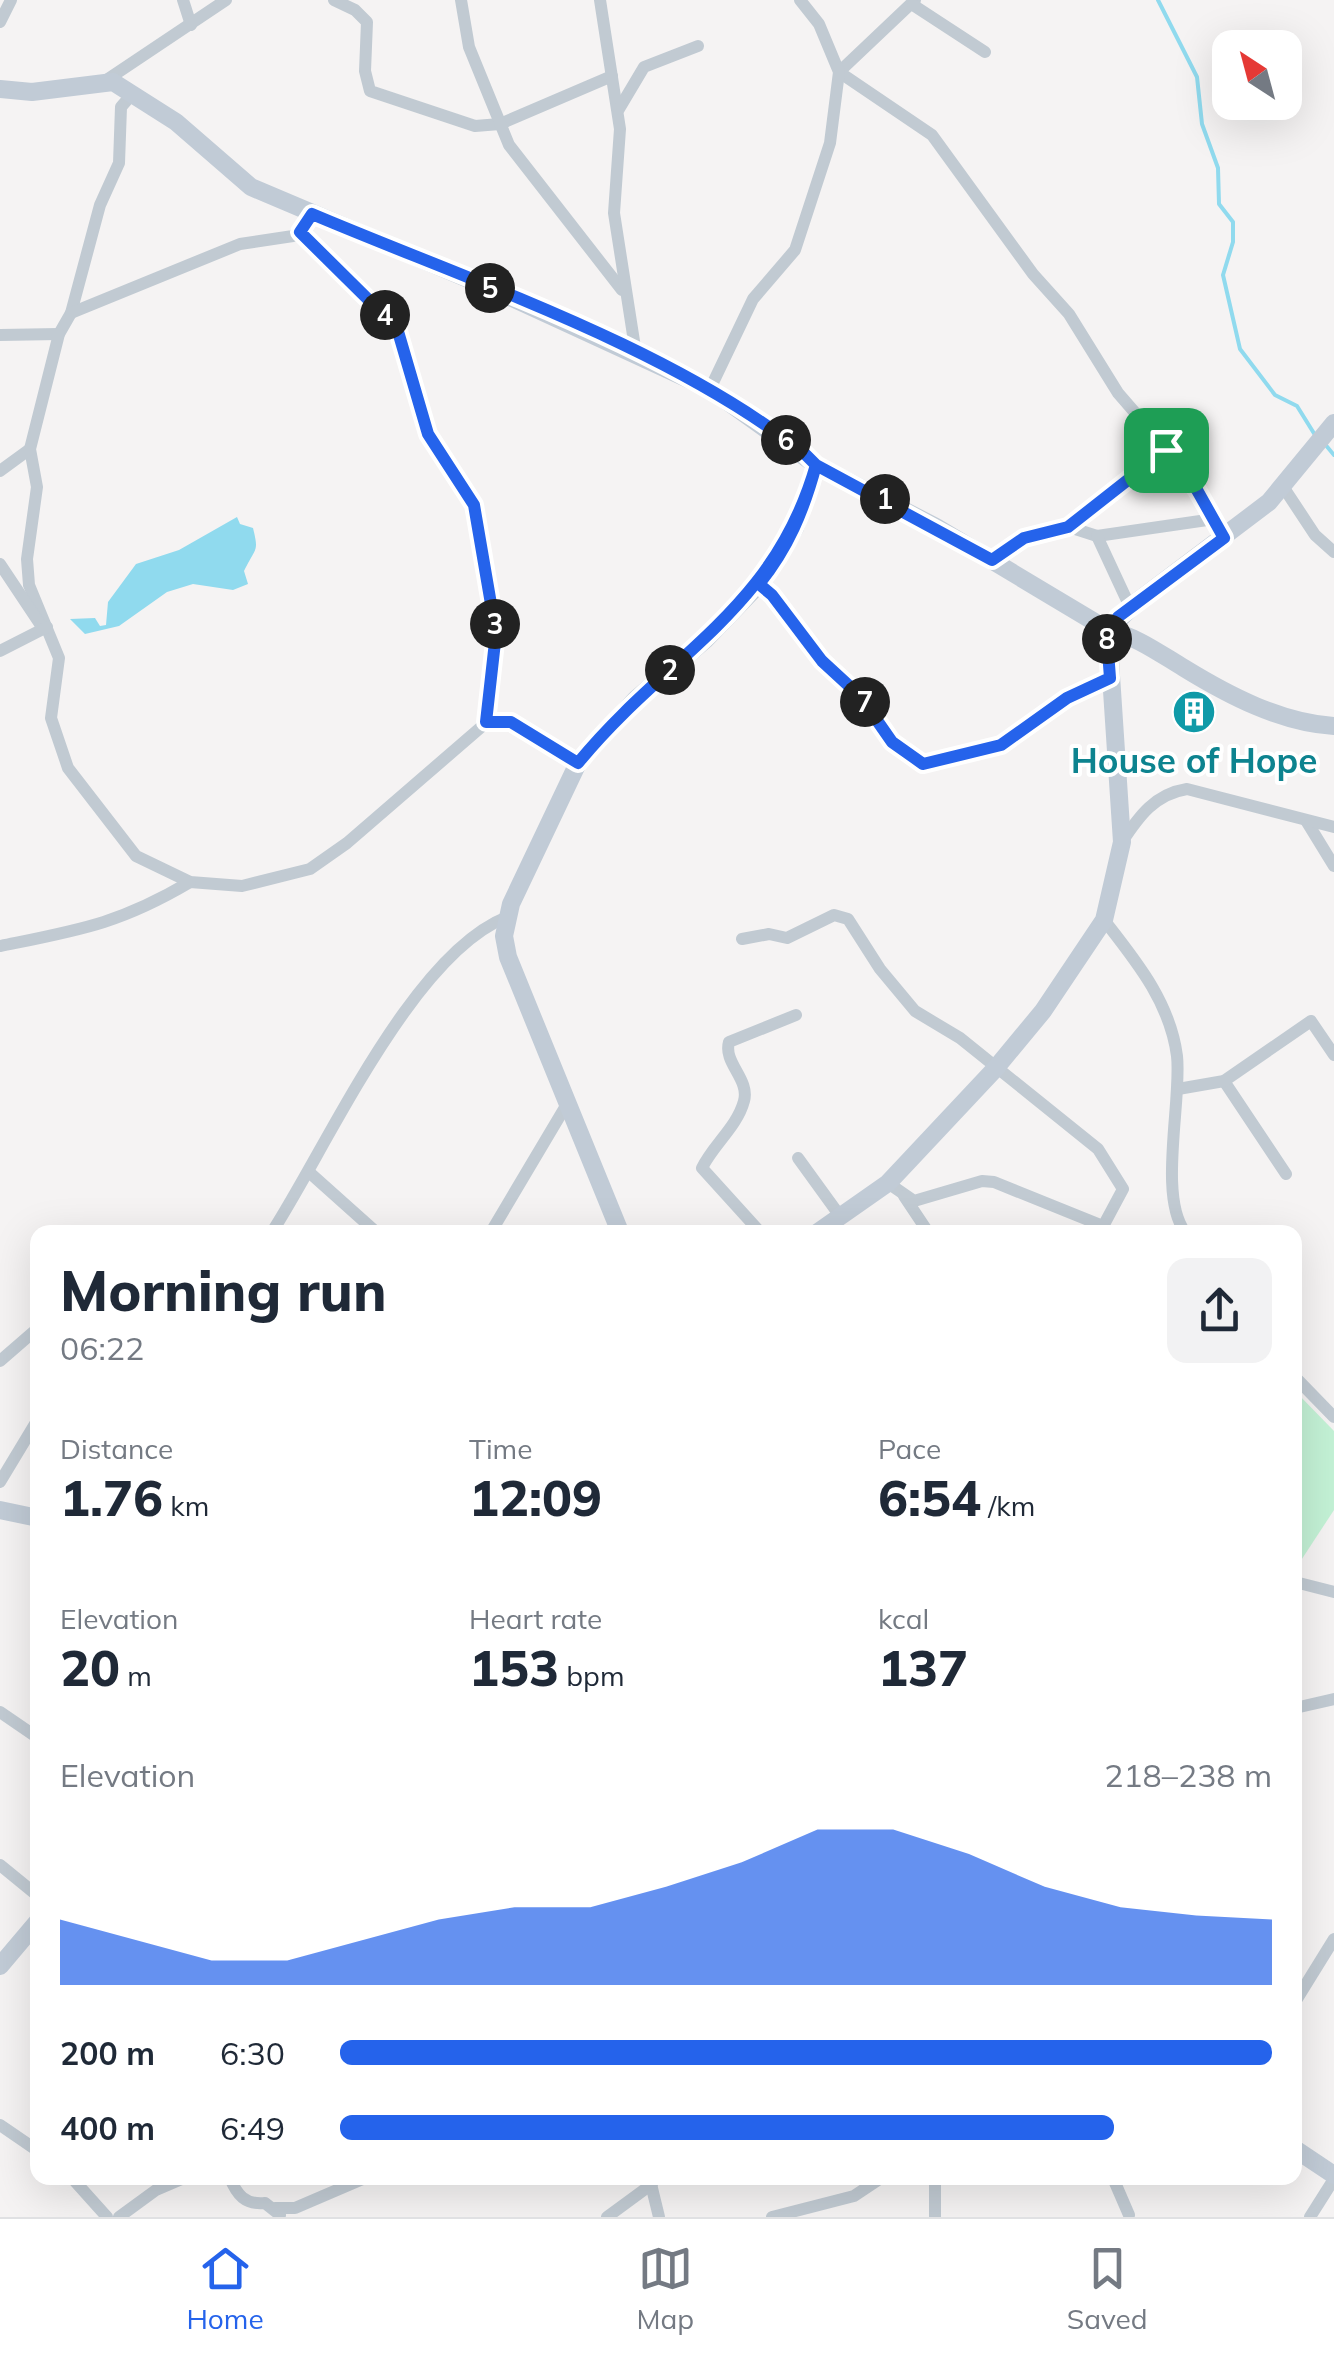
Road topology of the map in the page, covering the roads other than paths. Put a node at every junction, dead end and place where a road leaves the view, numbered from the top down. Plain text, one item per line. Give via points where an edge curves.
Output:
1 (11, 0) edge
2 (183, 0) edge
3 (226, 0) edge
4 (334, 0) edge
5 (460, 0) edge
6 (600, 0) edge
7 (800, 0) edge
8 (914, 3) edge
9 (0, 22) edge
10 (191, 25) junction
11 (698, 46) dead end
12 (985, 52) dead end
13 (839, 72) junction
14 (612, 76) junction
15 (105, 80) junction
16 (0, 89) edge
17 (133, 93) junction
18 (618, 111) junction
19 (500, 124) junction
20 (312, 214) junction
21 (300, 232) junction
22 (624, 294) junction
23 (72, 313) junction
24 (0, 334) edge
25 (59, 334) junction
26 (636, 354) junction
27 (710, 389) junction
28 (1334, 422) edge
29 (30, 449) junction
30 (1166, 450) junction
31 (816, 465) junction
32 (0, 471) edge
33 (1284, 488) junction
34 (1214, 520) junction
35 (1068, 527) junction
36 (1097, 536) junction
37 (1224, 538) junction
38 (1334, 552) edge
39 (992, 560) junction
40 (0, 564) edge
41 (759, 584) junction
42 (1130, 607) junction
43 (47, 626) junction
44 (1108, 630) junction
45 (0, 652) edge
46 (1110, 678) junction
47 (486, 722) junction
48 (1334, 726) edge
49 (578, 763) junction
50 (1308, 822) junction
51 (1334, 827) edge
52 (1122, 842) junction
53 (1334, 866) edge
54 (190, 882) junction
55 (507, 917) junction
56 (1104, 920) junction
57 (742, 939) dead end
58 (0, 946) edge
59 (796, 1015) dead end
60 (1334, 1054) edge
61 (995, 1070) junction
62 (1224, 1081) junction
63 (1178, 1089) junction
64 (568, 1104) junction
65 (798, 1158) dead end
66 (310, 1173) junction
67 (1286, 1174) dead end
68 (895, 1189) junction
69 (840, 1216) junction
70 (277, 1225) edge
71 (368, 1225) edge
72 (494, 1225) edge
73 (617, 1225) edge
74 (754, 1225) edge
75 (828, 1225) edge
76 (923, 1225) edge
77 (1092, 1225) edge
78 (1104, 1225) edge
79 (1184, 1225) edge
80 (30, 1335) edge
81 (0, 1361) edge
82 (1302, 1384) edge
83 (1334, 1417) edge
84 (30, 1432) edge
85 (0, 1482) edge
86 (0, 1510) edge
87 (30, 1516) edge
88 (1302, 1584) edge
89 (1334, 1592) edge
90 (1334, 1700) edge
91 (1302, 1707) edge
92 (0, 1712) edge
93 (30, 1733) edge
94 (0, 1864) edge
95 (30, 1889) edge
96 (30, 1930) edge
97 (1334, 1939) edge
98 (1, 1960) edge
99 (1302, 1991) edge
100 (0, 2125) edge
101 (30, 2146) edge
102 (1302, 2154) edge
103 (1334, 2177) edge
104 (78, 2185) edge
105 (168, 2185) edge
106 (234, 2185) edge
107 (349, 2185) edge
108 (646, 2185) edge
109 (652, 2185) edge
110 (868, 2185) edge
111 (935, 2185) edge
112 (1116, 2185) edge
113 (278, 2212) edge
114 (1130, 2216) edge
115 (106, 2217) edge
116 (120, 2217) edge
117 (607, 2217) edge
118 (659, 2217) edge
119 (772, 2217) edge
120 (935, 2217) edge
121 (1310, 2217) edge

1 - 9 street
2 - 10 street
3 - 10 street
4 - 19 street via 368,22 370,91 476,126
5 - 19 street via 469,48
6 - 14 street
7 - 13 street via 820,24
8 - 12 street
8 - 13 street
10 - 15 street
11 - 18 street via 644,67
13 - 27 street via 830,143 795,250 753,299
13 - 30 street via 932,134
14 - 18 street
14 - 19 street
15 - 16 street via 48,91
15 - 17 street
17 - 20 street via 252,187
17 - 23 street via 121,107 118,163
18 - 22 street via 614,213
19 - 22 street via 509,145
20 - 21 street
20 - 26 street
21 - 23 street via 240,244
21 - 47 street via 397,328 428,434 474,505 496,633
22 - 26 street
23 - 25 street
24 - 25 street
25 - 29 street
26 - 27 street
27 - 31 street
28 - 33 street
29 - 32 street
29 - 43 street via 37,487 28,585
30 - 34 street
30 - 35 street
31 - 39 street
31 - 41 street via 795,528
33 - 37 street
33 - 38 street
34 - 36 street
34 - 37 street
35 - 36 street
35 - 39 street via 1024,538
36 - 42 street
37 - 42 street
39 - 44 street
40 - 43 street via 32,618
41 - 46 street via 860,696 892,742 923,764 1001,745 1067,698
41 - 49 street
42 - 44 street
43 - 45 street
43 - 54 street via 60,669 52,728 68,768 136,856
44 - 46 street
44 - 48 street via 1136,639 1220,690
46 - 52 street
47 - 49 street via 511,722
47 - 54 street via 310,869 242,886
49 - 55 street
50 - 51 street
50 - 52 street via 1187,789 1146,809
50 - 53 street
52 - 56 street
54 - 58 street via 117,921
55 - 64 street via 508,956
55 - 66 street via 478,932 426,982
56 - 61 street
56 - 63 street via 1160,998 1176,1053
57 - 61 street via 787,938 841,914 914,1011 960,1038
59 - 74 street via 729,1042 744,1100 702,1168
60 - 62 street via 1310,1021
61 - 68 street
61 - 78 street via 1098,1149 1123,1184 1122,1199
62 - 63 street
62 - 67 street
63 - 79 street via 1171,1160
64 - 72 street
64 - 73 street
65 - 69 street
66 - 70 street
66 - 71 street
68 - 69 street
68 - 76 street
68 - 77 street via 914,1201 994,1182
69 - 75 street
80 - 81 street
82 - 83 street
84 - 85 street
86 - 87 street
88 - 89 street
90 - 91 street
92 - 93 street
94 - 95 street
96 - 98 street
97 - 99 street
100 - 101 street
102 - 103 street
103 - 121 street
104 - 115 street
105 - 116 street
106 - 113 street via 242,2198
107 - 113 street
108 - 117 street
109 - 118 street
110 - 119 street via 837,2202
111 - 120 street
112 - 114 street

